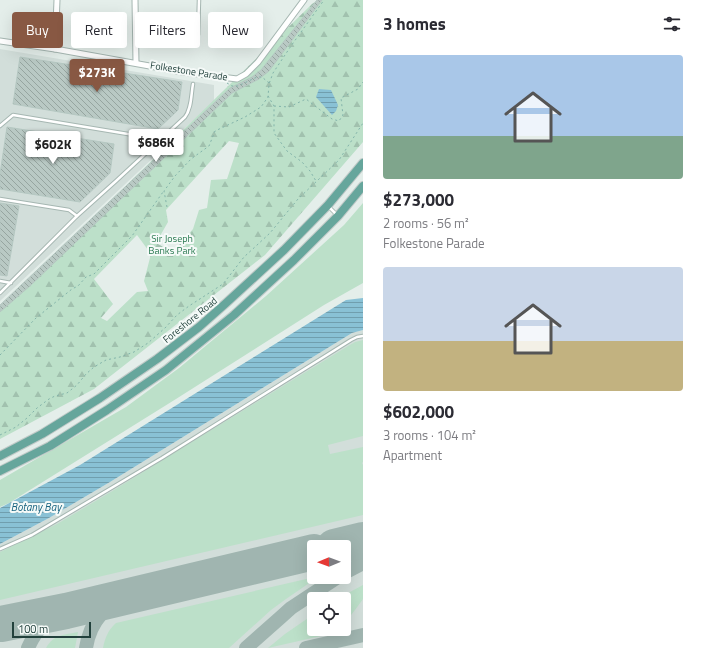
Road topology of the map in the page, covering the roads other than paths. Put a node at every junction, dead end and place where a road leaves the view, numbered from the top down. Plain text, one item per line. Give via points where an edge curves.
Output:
1 (57, 0) edge
2 (135, 0) edge
3 (199, 0) edge
4 (304, 0) edge
5 (199, 12) edge
6 (0, 41) edge
7 (56, 49) junction
8 (136, 63) junction
9 (193, 84) dead end
10 (0, 126) edge
11 (154, 145) junction
12 (363, 164) edge
13 (363, 186) edge
14 (0, 199) edge
15 (328, 205) junction
16 (77, 216) junction
17 (338, 216) junction
18 (0, 281) edge
19 (10, 283) junction
20 (0, 293) edge
21 (363, 336) edge
22 (0, 456) edge
23 (0, 471) edge
24 (0, 549) edge

1 - 7 street
2 - 8 street
3 - 5 lane
4 - 8 street, Folkestone Parade via 258,62 246,74 237,78
6 - 7 street, Folkestone Parade
7 - 8 street, Folkestone Parade
9 - 11 lane via 188,113
10 - 11 lane via 13,115 146,138
11 - 16 lane
12 - 15 main road, Foreshore Road
13 - 17 main road
14 - 16 lane via 69,210
15 - 17 lane
15 - 22 main road, Foreshore Road via 225,304 157,359 42,434
16 - 19 lane
17 - 23 main road via 234,315 166,370 50,446
18 - 19 lane
19 - 20 lane
21 - 24 lane via 351,340 199,436 68,514

